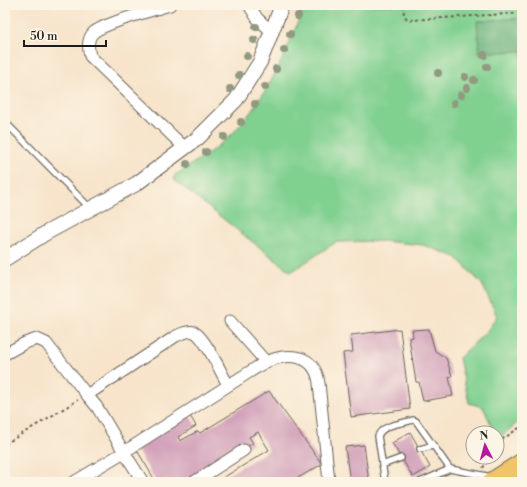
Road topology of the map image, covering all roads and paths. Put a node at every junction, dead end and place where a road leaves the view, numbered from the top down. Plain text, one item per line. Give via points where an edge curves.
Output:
1 (170, 5) edge
2 (249, 5) edge
3 (282, 5) edge
4 (403, 5) edge
5 (522, 13) edge
6 (271, 31) junction
7 (5, 122) edge
8 (185, 148) junction
9 (90, 208) junction
10 (5, 259) edge
11 (230, 321) dead end
12 (5, 354) edge
13 (266, 362) junction
14 (228, 385) junction
15 (87, 395) junction
16 (522, 426) edge
17 (505, 438) edge
18 (5, 444) edge
19 (432, 446) junction
20 (420, 449) dead end
21 (244, 450) dead end
22 (124, 452) junction
23 (401, 458) dead end
24 (522, 463) edge
25 (382, 465) junction
26 (450, 469) junction
27 (522, 476) edge
28 (501, 481) edge
29 (74, 482) edge
30 (143, 482) edge
31 (194, 482) edge
32 (329, 482) edge
33 (385, 482) edge
34 (420, 482) edge

1 - 8 street via 100,29 93,33 88,48 90,56
2 - 6 street via 257,18
3 - 6 street
4 - 5 path via 404,15 410,20
6 - 8 street via 260,62 236,100
7 - 9 lane
8 - 9 street via 136,184
9 - 10 street
11 - 13 street
12 - 15 street via 37,339 46,343
13 - 14 street
13 - 32 street via 280,357 302,358 317,372
14 - 15 street via 205,343 198,334 191,331 176,336
14 - 22 street
15 - 18 path
15 - 22 street
16 - 17 path
19 - 20 lane
19 - 25 lane via 414,420 384,428 378,436
19 - 26 lane
21 - 31 street
22 - 29 street
22 - 30 street
23 - 25 lane
24 - 28 highway
25 - 33 lane
26 - 28 lane via 480,474
26 - 34 lane
27 - 28 highway

